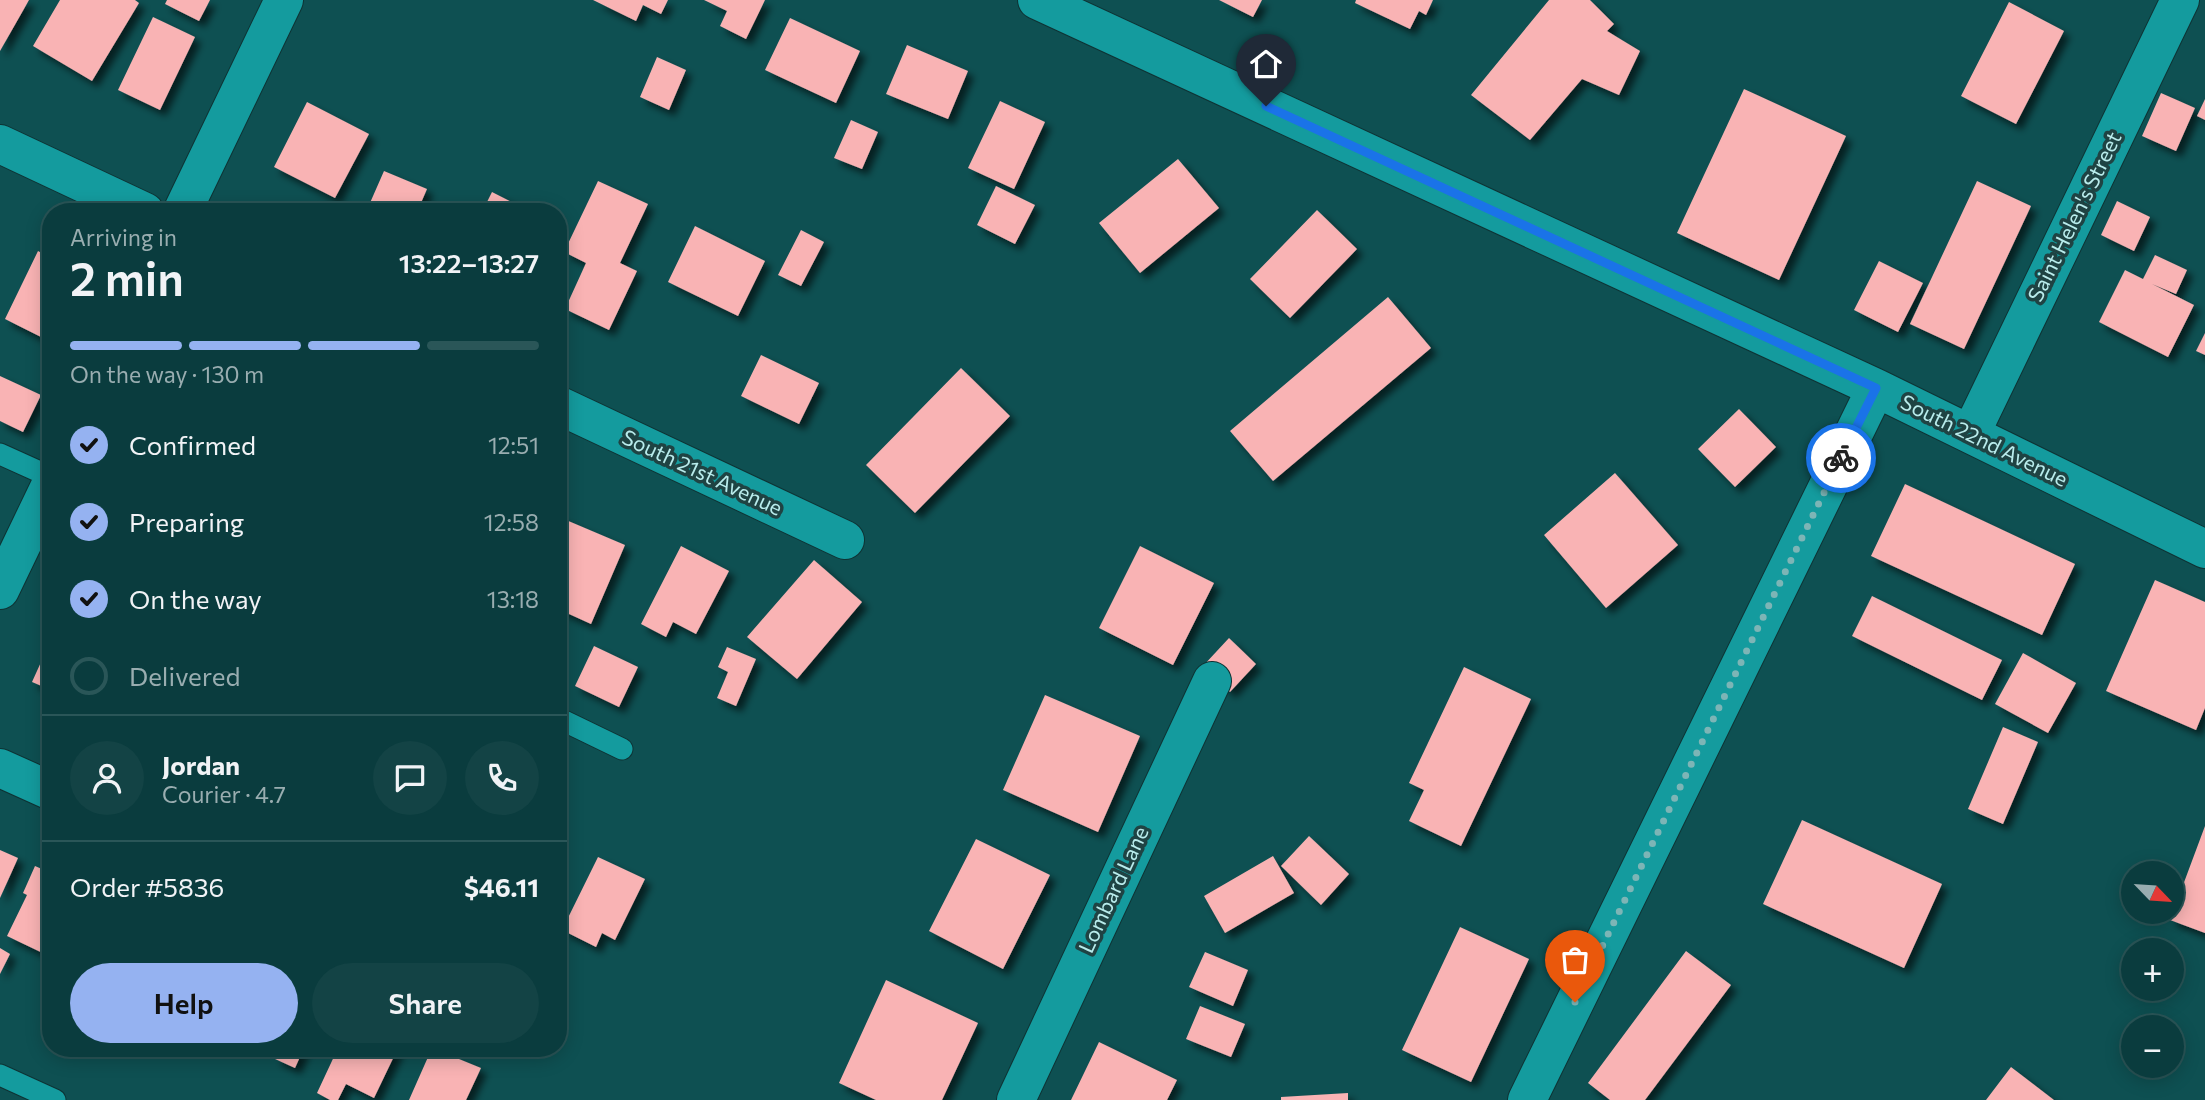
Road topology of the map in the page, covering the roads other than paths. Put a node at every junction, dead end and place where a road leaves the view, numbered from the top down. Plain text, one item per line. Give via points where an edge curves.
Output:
1 (284, 0) edge
2 (1037, 0) edge
3 (2180, 0) edge
4 (0, 144) edge
5 (126, 203) edge
6 (186, 203) edge
7 (1876, 388) junction
8 (567, 409) edge
9 (1971, 433) junction
10 (0, 454) edge
11 (42, 473) edge
12 (42, 503) edge
13 (845, 540) dead end
14 (2205, 549) edge
15 (0, 590) edge
16 (1212, 681) dead end
17 (567, 722) edge
18 (622, 749) dead end
19 (0, 768) edge
20 (42, 787) edge
21 (0, 1075) edge
22 (55, 1100) edge
23 (1016, 1100) edge
24 (1527, 1100) edge

1 - 6 street
2 - 7 street, South 22nd Avenue
3 - 9 street, Saint Helen's Street
4 - 5 street
7 - 9 street, South 22nd Avenue
7 - 24 street
8 - 13 street, South 21st Avenue
9 - 14 street, South 22nd Avenue
10 - 11 lane
12 - 15 street
16 - 23 street, Lombard Lane
17 - 18 lane
19 - 20 street
21 - 22 lane

